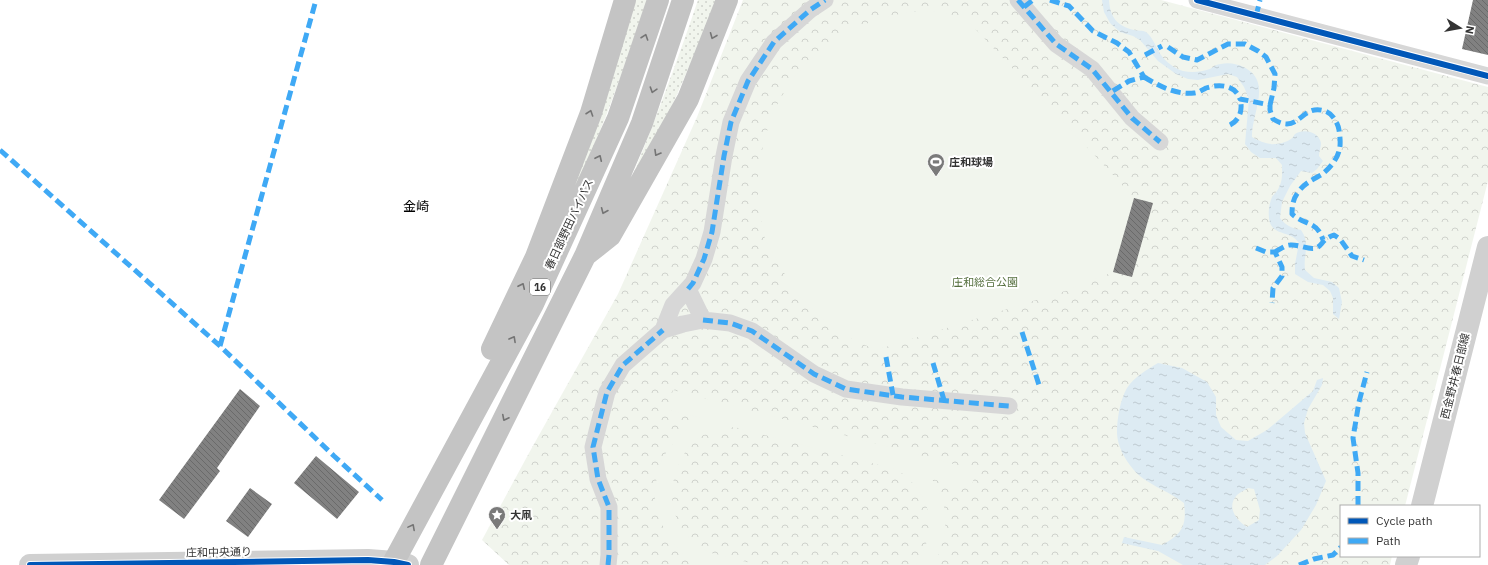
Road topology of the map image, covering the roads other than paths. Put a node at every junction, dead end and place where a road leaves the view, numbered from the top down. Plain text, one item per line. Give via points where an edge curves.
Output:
1 (625, 0) edge
2 (658, 0) edge
3 (683, 0) edge
4 (727, 0) edge
5 (824, 0) edge
6 (1018, 0) edge
7 (1196, 0) edge
8 (1488, 76) edge
9 (1160, 142) dead end
10 (1488, 247) edge
11 (585, 256) junction
12 (688, 289) junction
13 (703, 320) junction
14 (663, 330) junction
15 (1009, 406) dead end
16 (453, 451) junction
17 (1422, 505) edge
18 (398, 564) edge
19 (30, 565) edge
20 (431, 565) edge
21 (608, 565) edge

16 -> 1 highway, 16 via 462,414 536,257 591,113
16 -> 2 highway, 春日部野田バイパス / 16 via 533,304 614,125
3 -> 11 highway, 16 via 642,123
4 -> 11 highway, 16 via 688,99 610,236
5 - 12 street via 774,42 748,81 731,122 712,232 704,259
6 - 9 street via 1056,44 1092,70 1132,118
7 - 8 street
10 - 17 street, 西金野井春日部線
11 -> 20 highway, 16
12 - 13 street
12 - 14 street via 672,305
13 - 14 street
13 - 15 street via 730,323 752,331 814,374 846,389 902,397
14 - 21 street via 623,365 607,392 592,447 598,479 609,507
18 -> 16 highway, 春日部野田バイパス / 16
18 - 19 street, 庄和中央通り via 338,560

